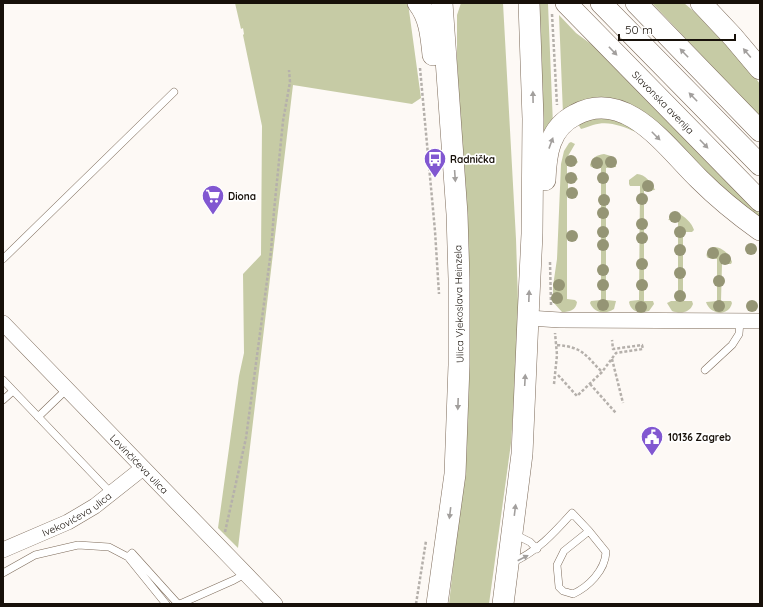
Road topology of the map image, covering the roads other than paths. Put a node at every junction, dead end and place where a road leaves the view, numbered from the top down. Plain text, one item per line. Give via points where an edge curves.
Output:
1 (418, 3) edge
2 (442, 3) edge
3 (447, 3) edge
4 (529, 3) edge
5 (601, 3) edge
6 (636, 3) edge
7 (691, 3) edge
8 (701, 3) edge
9 (559, 7) edge
10 (444, 27) junction
11 (734, 37) junction
12 (760, 70) edge
13 (174, 92) dead end
14 (451, 123) junction
15 (760, 131) edge
16 (760, 165) edge
17 (760, 201) edge
18 (760, 230) edge
19 (532, 234) junction
20 (3, 259) edge
21 (528, 318) junction
22 (740, 321) junction
23 (760, 321) edge
24 (3, 323) edge
25 (704, 370) dead end
26 (3, 380) edge
27 (67, 389) junction
28 (13, 391) junction
29 (3, 400) edge
30 (38, 417) junction
31 (143, 468) junction
32 (111, 493) junction
33 (589, 531) junction
34 (512, 533) junction
35 (537, 549) junction
36 (3, 550) edge
37 (128, 557) junction
38 (508, 565) junction
39 (3, 573) edge
40 (246, 574) junction
41 (166, 604) edge
42 (179, 604) edge
43 (275, 604) edge
44 (437, 604) edge
45 (503, 604) edge

1 - 14 main road via 429,25 439,94
2 - 10 main road, Ulica Vjekoslava Heinzela
3 - 10 main road
19 -> 4 main road via 533,119
16 -> 5 main road
15 -> 6 main road
7 - 11 lane
8 - 11 main road
9 -> 17 main road, Slavonska avenija via 586,23
10 - 14 main road, Ulica Vjekoslava Heinzela
12 -> 11 main road
13 - 20 lane
14 -> 44 main road, Ulica Vjekoslava Heinzela via 459,279 459,365 455,474
19 -> 18 main road via 544,207 546,162 554,135 561,124 570,117 595,107 617,109 640,121 724,202
21 -> 19 main road
21 - 22 street
34 -> 21 main road via 522,454
22 - 23 street
22 - 25 lane via 739,334 732,345
24 - 27 street, Lovinčićeva ulica
26 - 28 lane
27 - 30 lane
27 - 31 street, Lovinčićeva ulica
28 - 29 lane
28 - 30 lane
30 - 32 lane
31 - 32 street, Ivekovićeva ulica
31 - 40 street, Lovinčićeva ulica
32 - 36 street, Ivekovićeva ulica via 68,522
33 - 33 lane via 606,552 605,560 584,589 573,594 563,591 558,587 557,565 564,551
33 - 35 lane via 572,513
34 - 35 lane via 530,542
34 - 38 main road
38 -> 35 lane
37 - 39 lane via 109,547 78,545 35,555
37 - 41 lane
37 - 42 lane via 132,553
38 - 45 main road
40 - 42 lane
40 - 43 street, Lovinčićeva ulica

